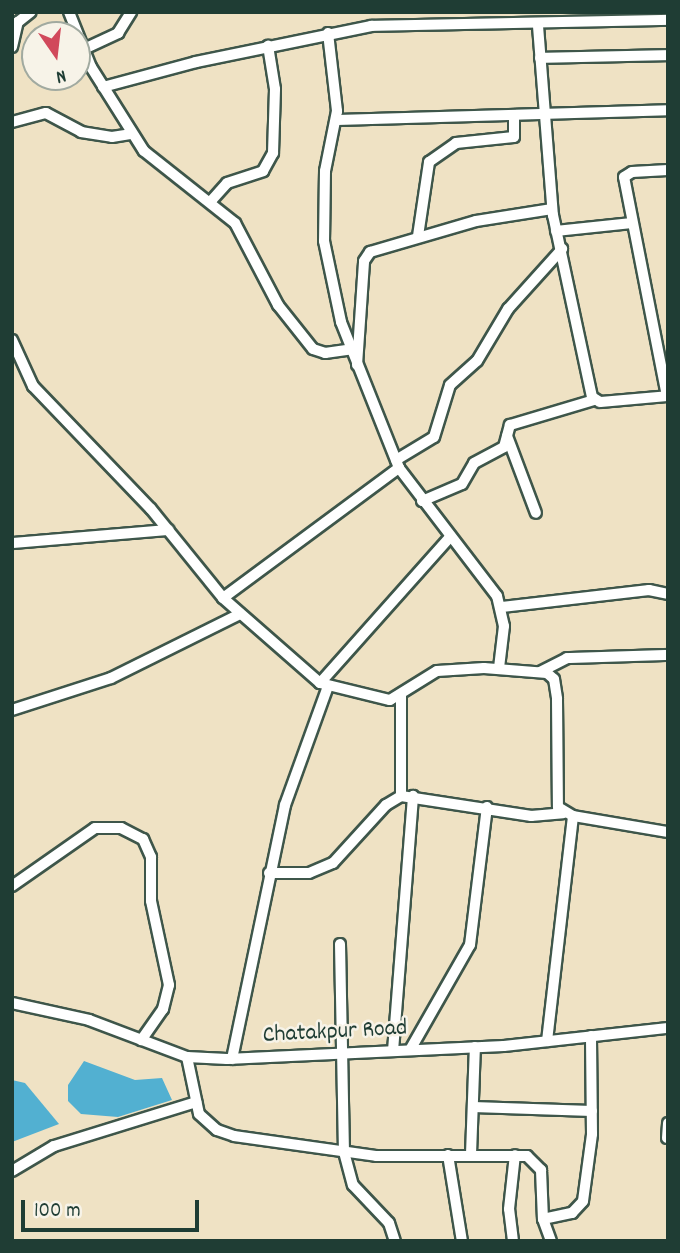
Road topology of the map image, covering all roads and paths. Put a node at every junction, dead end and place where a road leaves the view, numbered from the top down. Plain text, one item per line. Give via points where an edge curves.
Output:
1 (31, 12) edge
2 (131, 12) edge
3 (400, 18) edge
4 (483, 18) edge
5 (668, 20) edge
6 (538, 26) junction
7 (328, 33) junction
8 (91, 46) edge
9 (268, 46) junction
10 (12, 47) edge
11 (668, 55) edge
12 (540, 58) junction
13 (91, 63) edge
14 (103, 87) junction
15 (668, 110) edge
16 (544, 115) junction
17 (514, 116) junction
18 (337, 120) junction
19 (12, 122) edge
20 (132, 134) junction
21 (668, 170) edge
22 (211, 201) junction
23 (552, 209) junction
24 (632, 223) junction
25 (556, 231) junction
26 (418, 236) junction
27 (562, 249) junction
28 (13, 346) edge
29 (352, 349) junction
30 (357, 365) junction
31 (668, 396) edge
32 (594, 400) junction
33 (506, 434) junction
34 (398, 464) junction
35 (422, 501) junction
36 (536, 513) dead end
37 (168, 530) junction
38 (449, 538) junction
39 (12, 544) edge
40 (668, 594) edge
41 (223, 598) junction
42 (502, 607) junction
43 (240, 614) junction
44 (668, 655) edge
45 (499, 668) junction
46 (540, 672) junction
47 (324, 685) junction
48 (401, 694) junction
49 (12, 710) edge
50 (407, 796) junction
51 (487, 807) junction
52 (568, 815) junction
53 (668, 832) edge
54 (269, 873) junction
55 (12, 886) edge
56 (340, 944) dead end
57 (12, 1003) edge
58 (668, 1028) edge
59 (591, 1037) junction
60 (142, 1040) junction
61 (548, 1041) junction
62 (475, 1047) junction
63 (410, 1050) junction
64 (393, 1051) junction
65 (339, 1054) junction
66 (187, 1057) junction
67 (232, 1059) junction
68 (196, 1102) junction
69 (473, 1107) junction
70 (592, 1111) junction
71 (668, 1123) edge
72 (667, 1138) edge
73 (344, 1152) junction
74 (471, 1154) junction
75 (515, 1154) junction
76 (449, 1155) junction
77 (12, 1171) edge
78 (543, 1219) junction
79 (395, 1241) edge
80 (462, 1241) edge
81 (513, 1241) edge
82 (551, 1241) edge

1 - 10 street via 18,22
2 - 8 street via 118,33
3 - 4 street
3 - 7 street
4 - 6 street
5 - 6 street
6 - 12 street
7 - 9 street
7 - 18 street
9 - 14 street
9 - 22 street via 275,89 272,153 263,171 227,183
11 - 12 street
12 - 16 street
13 - 14 street
14 - 20 street
15 - 16 street
16 - 17 street
16 - 23 street
17 - 18 street
17 - 26 street via 514,137 456,143 429,162
18 - 29 street via 325,171 324,241 336,303
19 - 20 street via 46,113 81,132 112,137
20 - 22 street via 178,182
21 - 24 street via 632,172 624,177
22 - 29 street via 235,223 278,305 313,349 325,354
23 - 25 street
23 - 26 street via 476,220
24 - 25 street
24 - 31 street
25 - 27 street
26 - 30 street via 378,248 364,261
27 - 32 street
27 - 34 street via 508,309 477,361 450,385 434,437
28 - 37 street via 33,386
29 - 30 street
30 - 34 street
31 - 32 street
32 - 33 street via 517,422
33 - 35 street via 504,447 474,463 459,487
33 - 36 street
34 - 35 street
34 - 41 street
35 - 38 street
37 - 39 street
37 - 41 street
38 - 42 street
38 - 47 street
40 - 42 street via 649,590
41 - 43 street
42 - 45 street via 504,639
43 - 47 street
43 - 49 street via 111,678
44 - 46 street via 567,659
45 - 46 street
45 - 48 street via 437,671
46 - 52 street via 554,679 556,688 555,799
47 - 48 street via 378,699
47 - 54 street via 285,805
48 - 50 street
50 - 51 street
50 - 54 street via 386,805 332,863 309,873
50 - 64 street
51 - 52 street via 531,816
51 - 63 street via 470,945
52 - 53 street
52 - 61 street
54 - 67 street
55 - 60 street via 95,828 114,827 143,839 151,856 151,901 169,985 163,1009
56 - 65 street
57 - 60 street, Chatakpur Road via 89,1020
58 - 59 street, Chatakpur Road
59 - 61 street, Chatakpur Road
59 - 70 street
60 - 66 street, Chatakpur Road
61 - 62 street, Chatakpur Road
62 - 63 street, Chatakpur Road
62 - 69 street
63 - 64 street, Chatakpur Road
64 - 65 street, Chatakpur Road
65 - 67 street, Chatakpur Road
65 - 73 street
66 - 67 street, Chatakpur Road
66 - 68 street
68 - 73 street via 206,1123 234,1136
68 - 77 street via 60,1144
69 - 70 street
69 - 74 street
70 - 78 street via 579,1208
71 - 72 street
73 - 76 street
73 - 79 street via 353,1185 388,1223
74 - 75 street
74 - 76 street
75 - 78 street via 527,1156 541,1170
75 - 81 street via 509,1209
76 - 80 street
78 - 82 street

